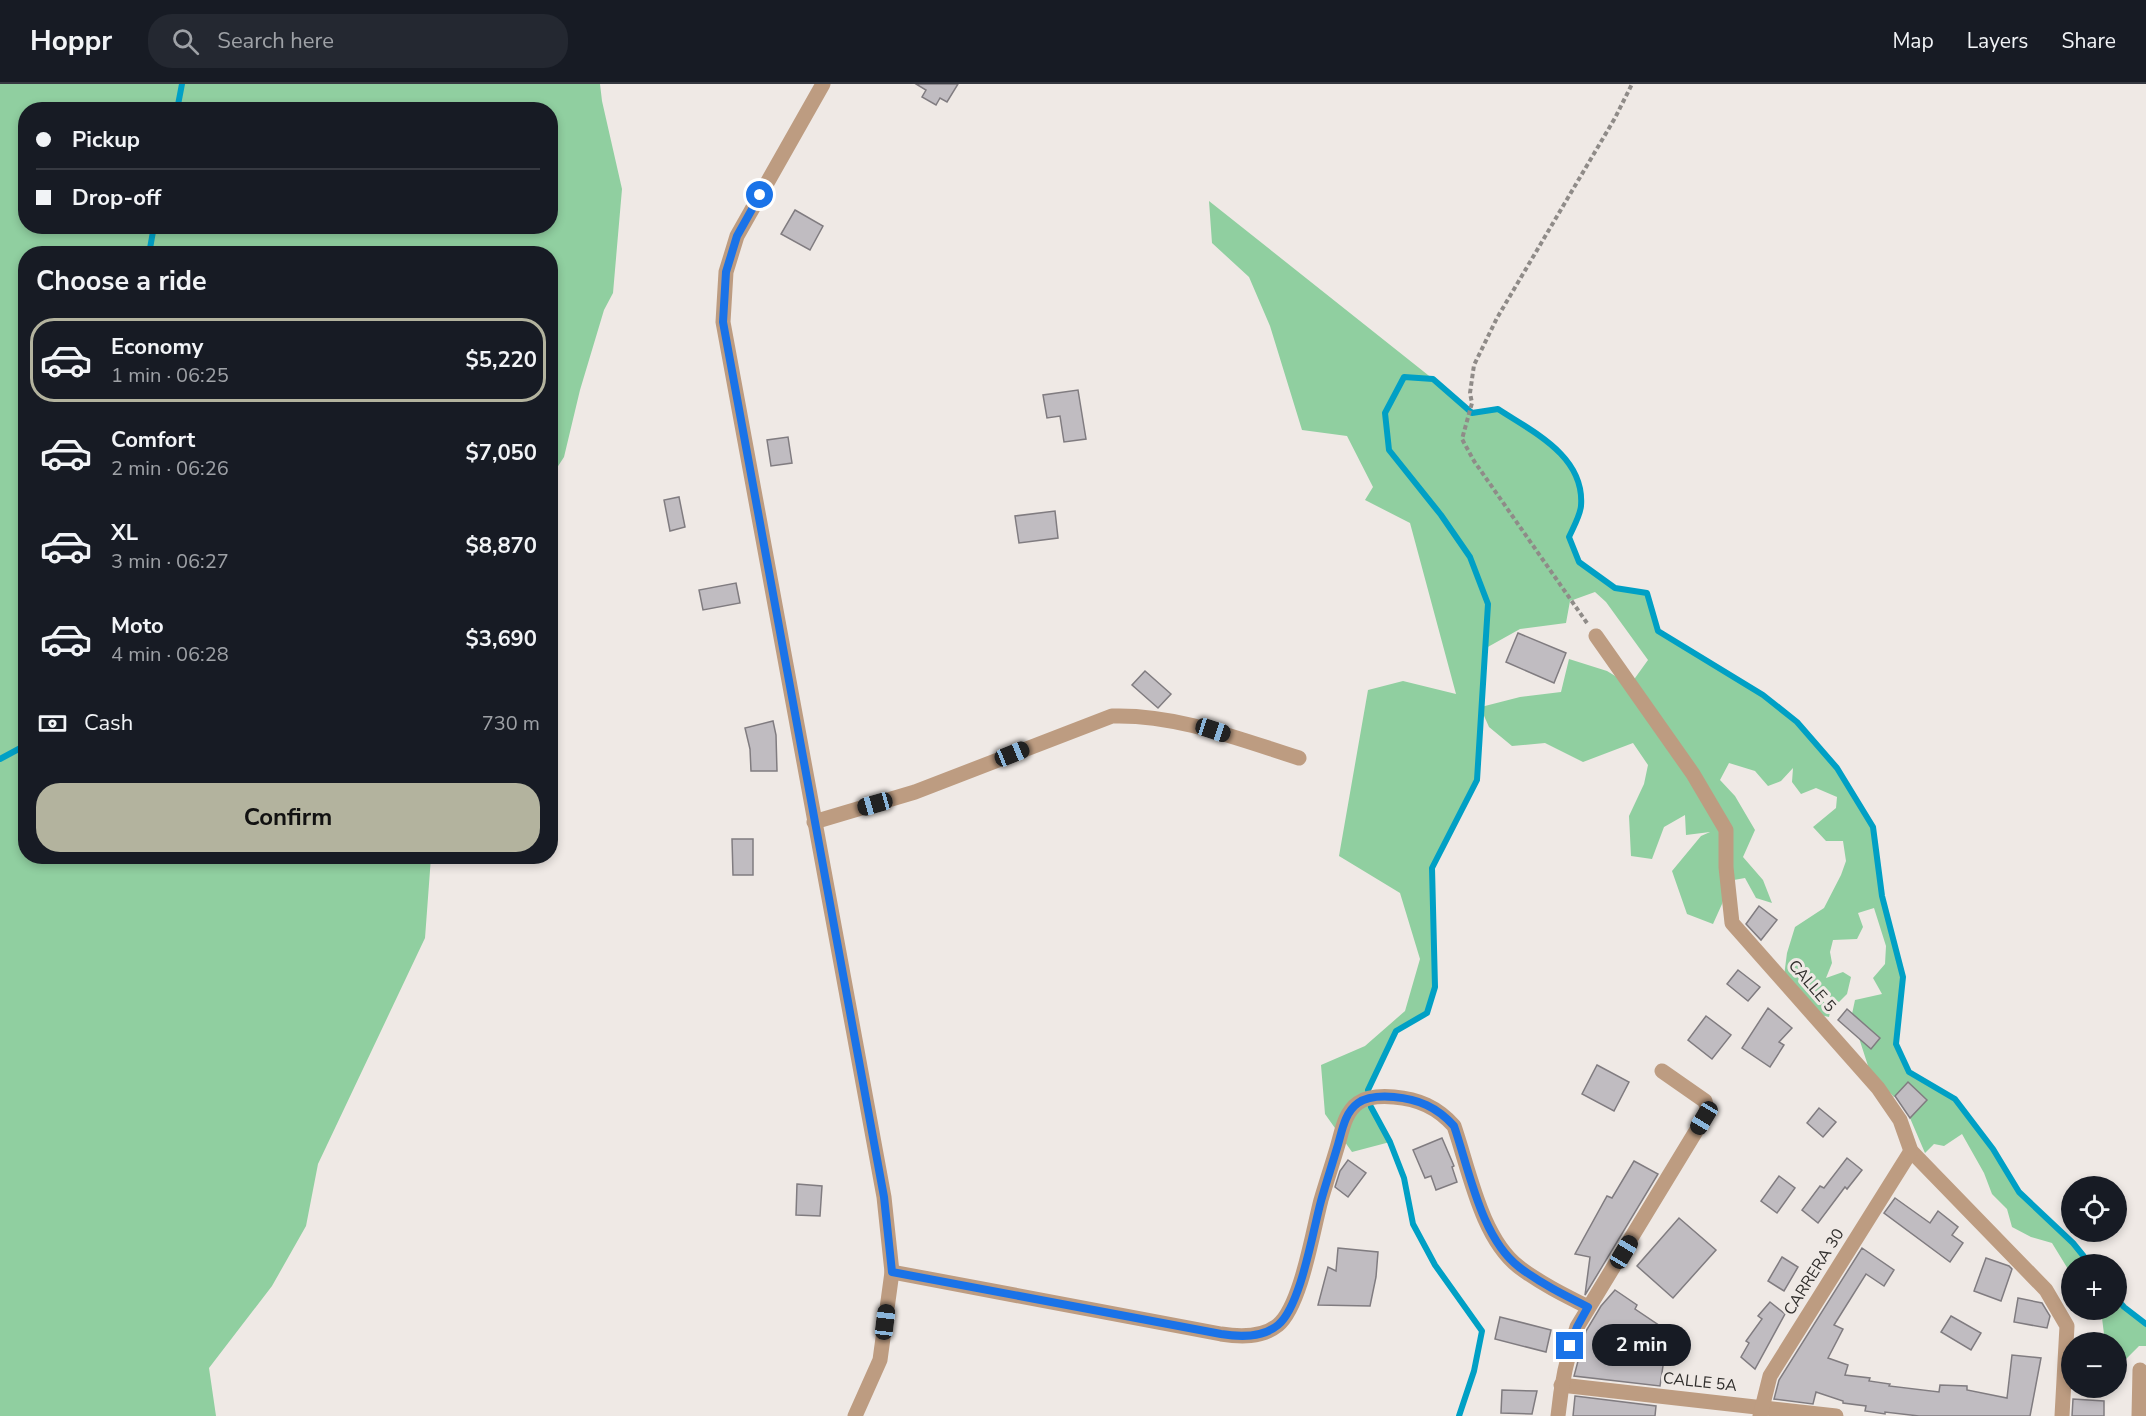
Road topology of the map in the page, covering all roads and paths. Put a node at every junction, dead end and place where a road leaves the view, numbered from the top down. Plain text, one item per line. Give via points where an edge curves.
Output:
1 (823, 84) edge
2 (1632, 84) edge
3 (1596, 636) joint
4 (1299, 758) dead end
5 (814, 822) junction
6 (1662, 1071) dead end
7 (1911, 1151) junction
8 (892, 1272) junction
9 (1588, 1307) junction
10 (2140, 1370) dead end
11 (1561, 1385) junction
12 (1760, 1412) edge
13 (855, 1416) edge
14 (1558, 1416) edge
15 (1836, 1416) edge
16 (2062, 1416) edge
17 (2139, 1416) edge

1 - 5 street via 737,236 726,272 723,322
2 - 3 path via 1497,318 1474,366 1472,403 1462,439
3 - 7 street, CALLE 5 via 1693,774 1726,830 1732,923 1878,1088 1900,1120
4 - 5 street via 1213,730 1133,716 1112,717 915,792
5 - 8 street via 884,1197
6 - 9 street via 1705,1101 1704,1118
7 - 12 street, CARRERA 30 via 1770,1376
7 - 16 street, CALLE 5 via 2046,1290 2067,1326
8 - 9 street via 1231,1336 1270,1330 1288,1313 1303,1275 1347,1116 1360,1101 1393,1097 1419,1101 1444,1115 1454,1126 1491,1235 1518,1267
8 - 13 street via 880,1360
9 - 11 street via 1570,1346
10 - 17 street
11 - 12 street, CALLE 5A
11 - 14 street
12 - 15 street, CALLE 5A

